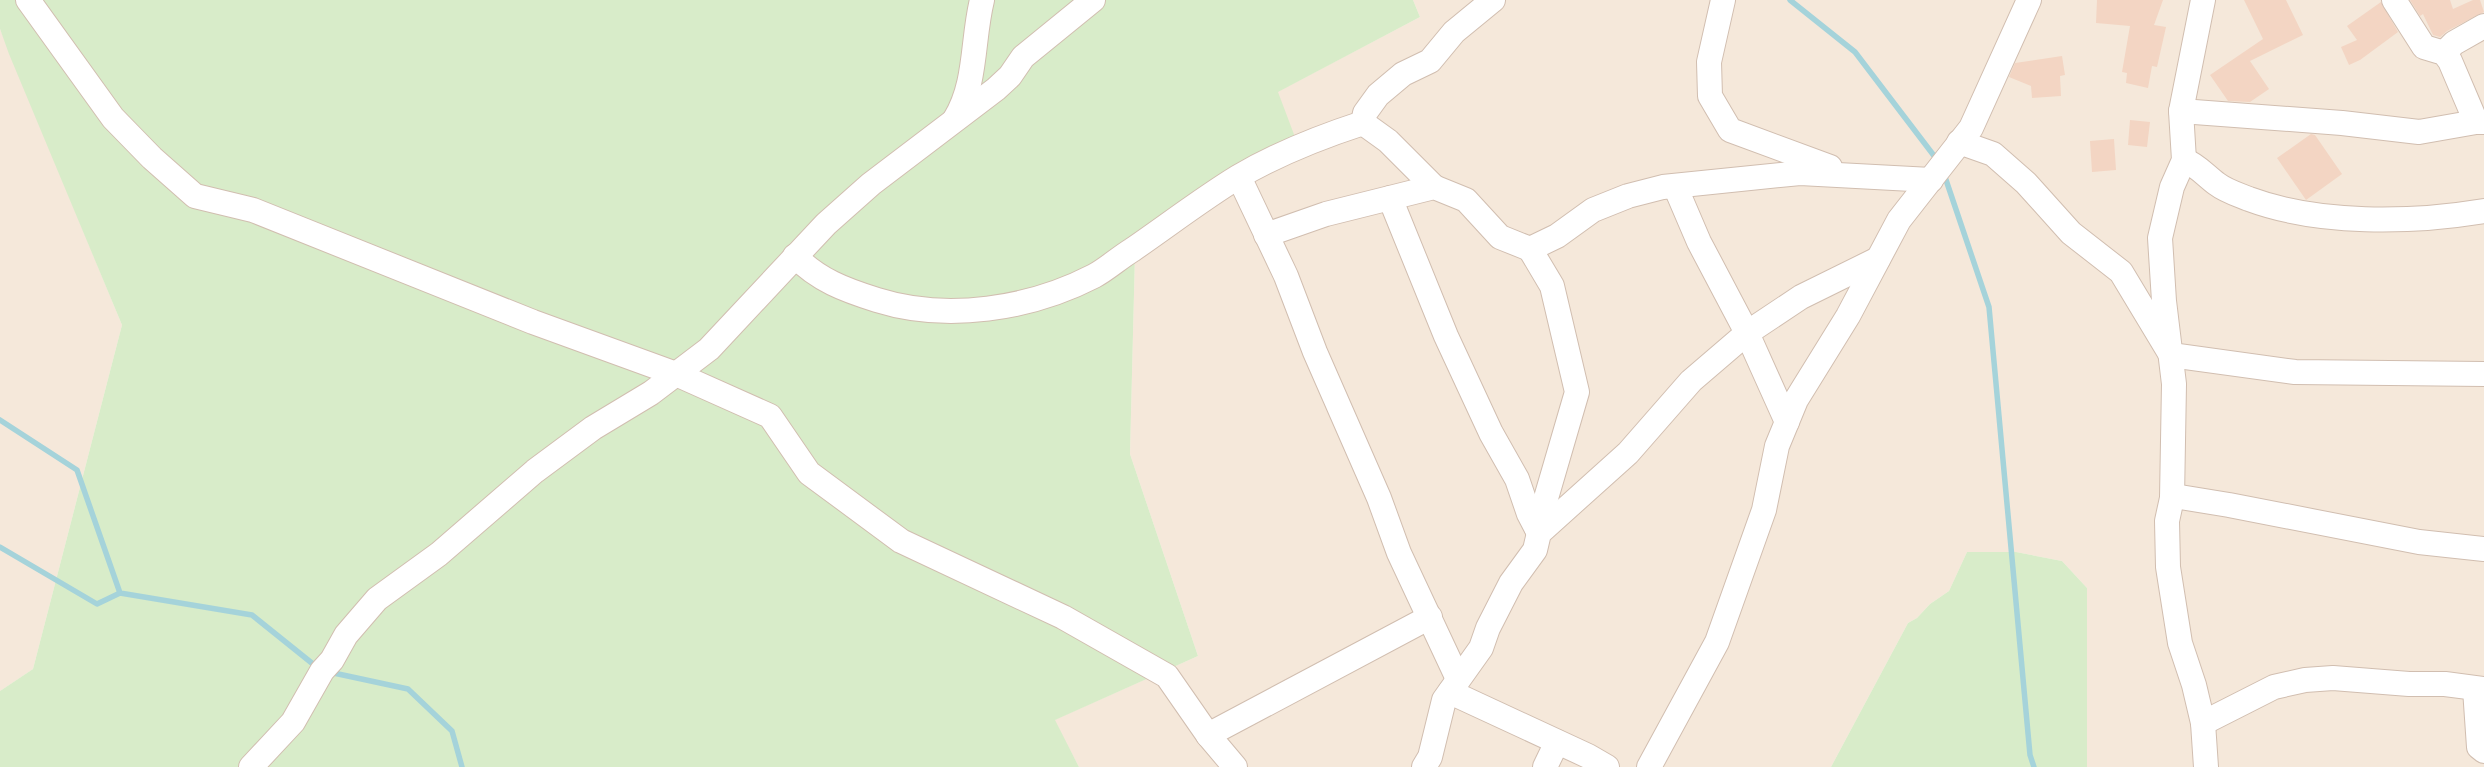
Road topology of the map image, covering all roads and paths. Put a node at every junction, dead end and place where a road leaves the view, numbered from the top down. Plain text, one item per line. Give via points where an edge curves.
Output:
1 (28, 0) edge
2 (982, 0) edge
3 (1092, 0) edge
4 (1494, 0) edge
5 (1723, 0) edge
6 (2029, 0) edge
7 (2203, 0) edge
8 (2394, 0) edge
9 (2484, 26) edge
10 (2444, 53) junction
11 (2181, 110) junction
12 (954, 120) junction
13 (2480, 122) edge
14 (1363, 123) junction
15 (1959, 142) junction
16 (2184, 160) junction
17 (1850, 175) junction
18 (1239, 177) junction
19 (1931, 180) junction
20 (1675, 186) junction
21 (1434, 187) junction
22 (1390, 198) junction
23 (2484, 212) edge
24 (1266, 236) junction
25 (1530, 249) junction
26 (795, 256) junction
27 (1878, 259) junction
28 (1747, 333) junction
29 (2171, 355) junction
30 (676, 374) junction
31 (2484, 374) edge
32 (1787, 422) junction
33 (2172, 498) junction
34 (1538, 531) junction
35 (2484, 549) edge
36 (1430, 617) junction
37 (1454, 685) junction
38 (2480, 689) edge
39 (2203, 723) junction
40 (1208, 735) junction
41 (1557, 742) junction
42 (2484, 751) edge
43 (251, 767) edge
44 (1235, 767) edge
45 (1424, 767) edge
46 (1545, 767) edge
47 (1607, 767) edge
48 (1649, 767) edge
49 (2206, 767) edge

1 - 30 street via 113,118 195,196 253,210 533,322
2 - 12 street via 971,83
3 - 12 street via 1023,58 996,89
4 - 14 street via 1454,32 1430,61 1402,74 1378,95
5 - 17 street via 1709,62 1710,96 1730,130
6 - 15 street via 1971,128
7 - 11 street
8 - 10 street via 2424,46
9 - 10 street via 2454,43
10 - 13 street
11 - 13 street via 2419,132
11 - 16 street
12 - 26 street via 871,184
14 - 18 street via 1320,137
14 - 21 street via 1388,141
15 - 19 street
15 - 29 street via 1993,154 2026,183 2070,233 2122,272
16 - 23 street via 2220,186 2249,199 2290,210 2364,221
16 - 29 street via 2172,187 2160,238
17 - 19 street
17 - 20 street via 1800,173
18 - 24 street
18 - 26 street via 1095,275 1043,298 991,308 941,311 897,306 841,289 809,271
19 - 27 street via 1899,220
20 - 25 street via 1628,196 1593,210 1557,236
20 - 28 street via 1699,242
21 - 22 street
21 - 25 street via 1466,200 1500,236
22 - 24 street via 1326,214
22 - 34 street via 1446,336 1517,479
24 - 36 street via 1286,276 1399,553
25 - 34 street via 1552,286 1577,392
26 - 30 street via 709,349
27 - 28 street via 1801,297
27 - 32 street via 1848,316 1796,400
28 - 32 street
28 - 34 street via 1691,382 1628,453
29 - 31 street via 2295,372
29 - 33 street via 2174,384
30 - 40 street via 770,416 809,473 901,541 1063,616 1167,676
30 - 43 street via 593,428 535,471 439,554 377,599 322,670 293,722
32 - 48 street via 1777,446 1764,510 1717,642
33 - 35 street via 2419,542
33 - 39 street via 2167,521 2168,567 2180,643
34 - 37 street via 1535,550 1511,583 1481,648
36 - 37 street
36 - 40 street
37 - 41 street
37 - 45 street via 1444,700 1430,757
38 - 39 street via 2333,678 2305,680 2274,687
38 - 42 street via 2478,747
39 - 49 street
40 - 44 street
41 - 46 street
41 - 47 street

